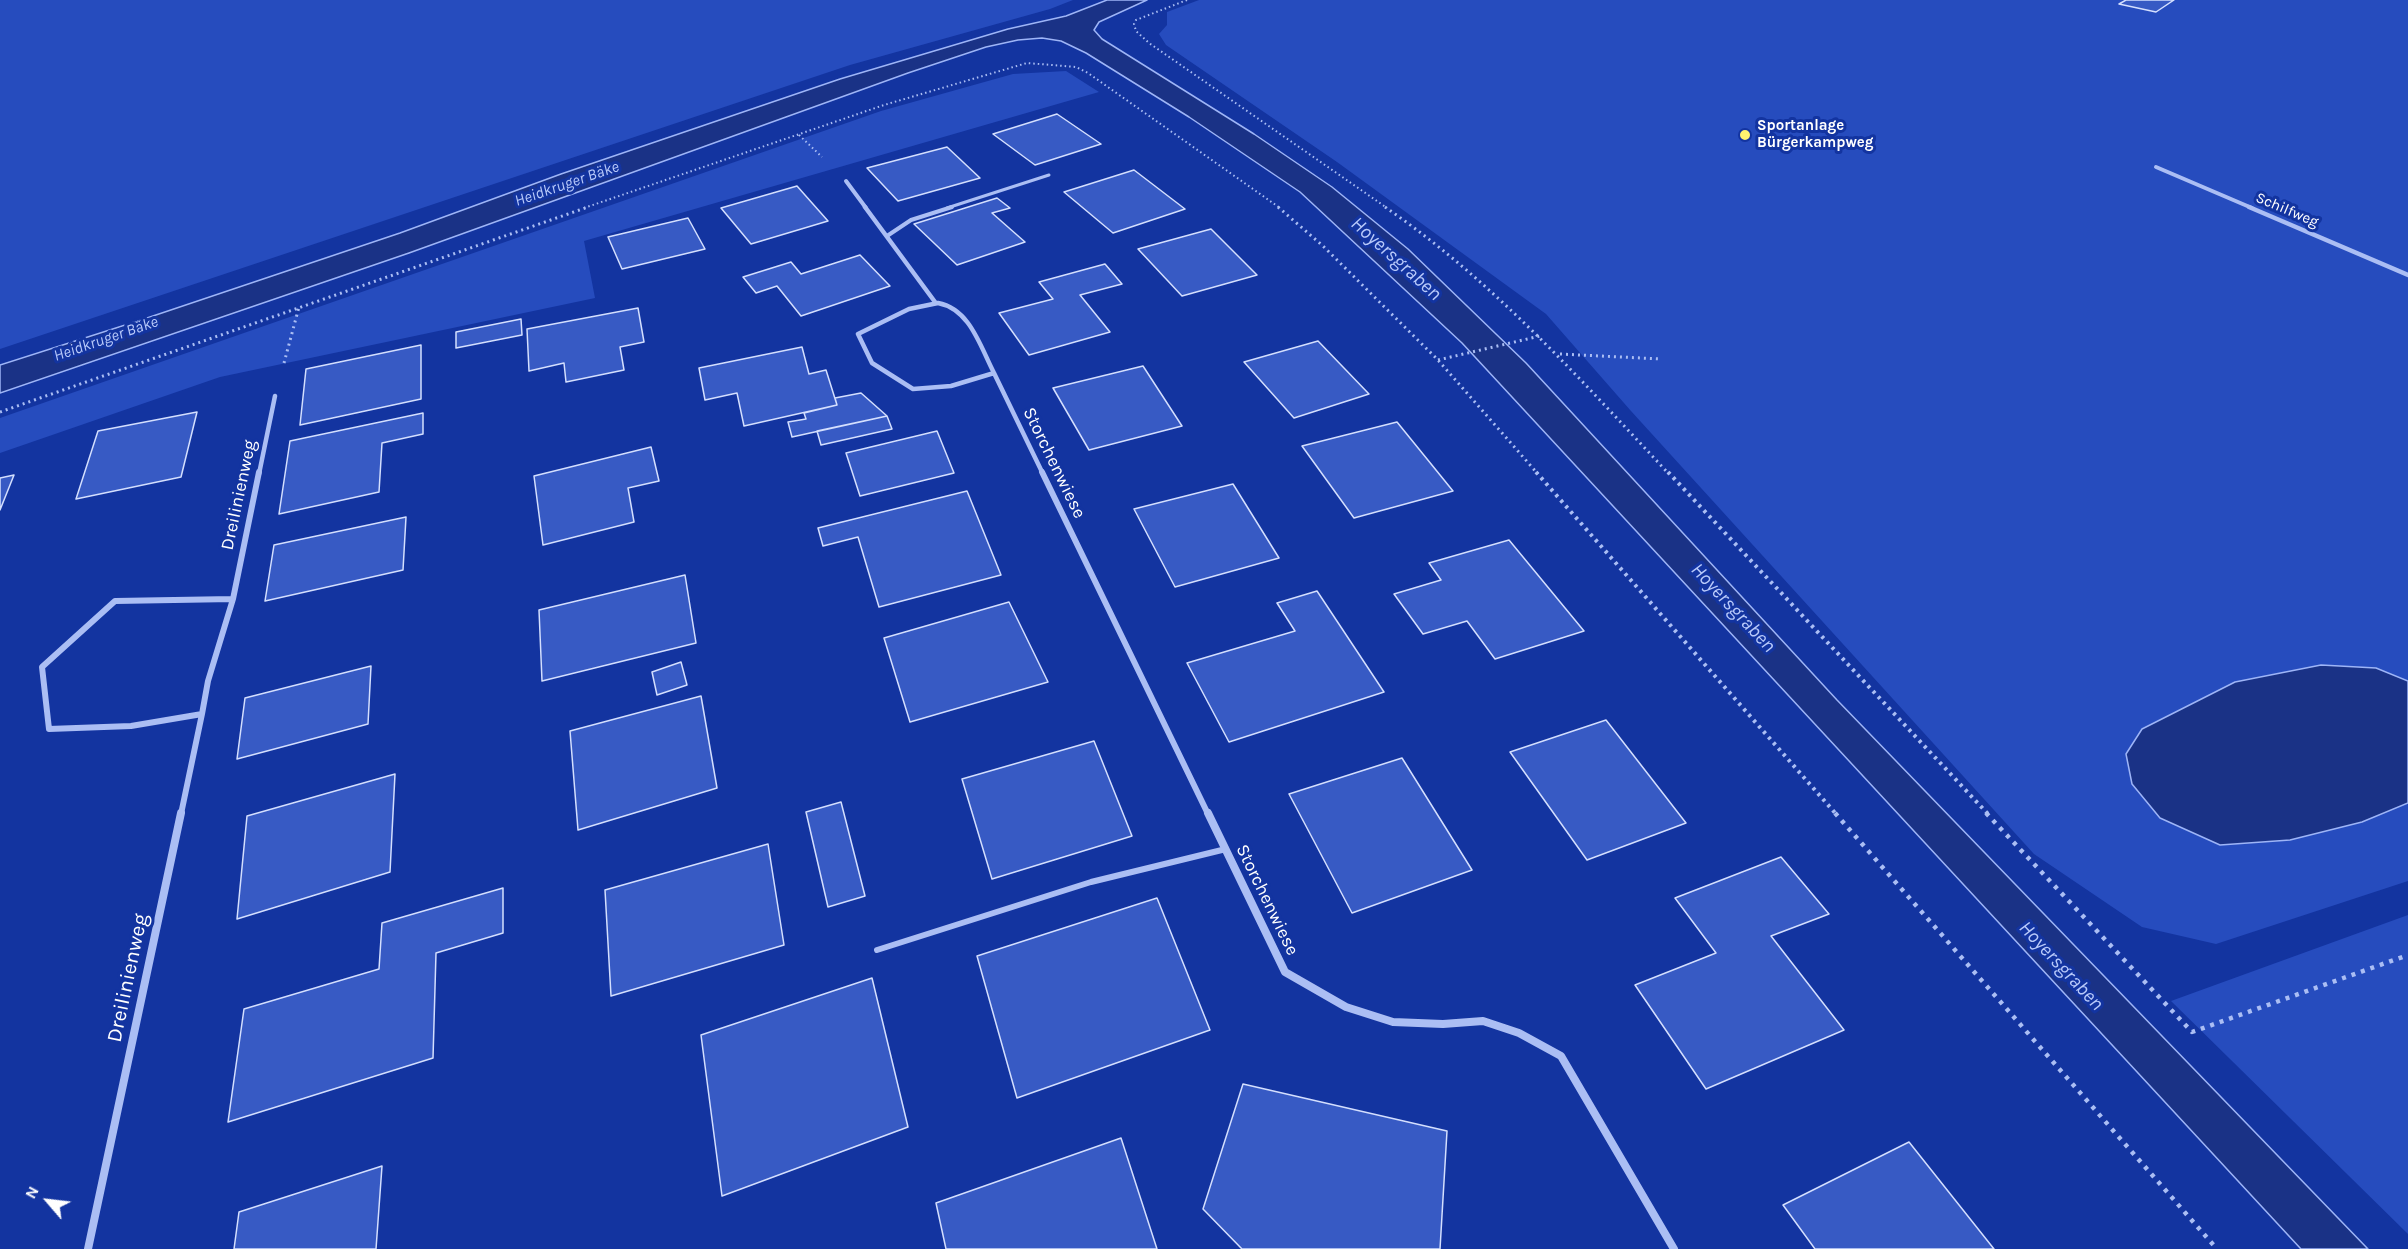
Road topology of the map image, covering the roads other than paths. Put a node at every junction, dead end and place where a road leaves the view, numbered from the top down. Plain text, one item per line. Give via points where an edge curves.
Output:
1 (2156, 167) dead end
2 (1049, 175) dead end
3 (846, 181) dead end
4 (887, 236) junction
5 (2408, 275) edge
6 (935, 302) junction
7 (994, 373) junction
8 (274, 396) road end
9 (233, 599) junction
10 (202, 714) junction
11 (1226, 849) junction
12 (877, 950) dead end
13 (88, 1249) edge
14 (1674, 1249) edge

1 - 5 street, Schilfweg
2 - 4 lane via 911,220
3 - 4 street, Storchenwiese
4 - 6 street, Storchenwiese
6 - 7 street, Storchenwiese via 960,311
6 - 7 street via 886,317 858,334 872,363 913,389 951,386
7 - 11 street, Storchenwiese
8 - 9 street, Dreilinienweg
9 - 10 street, Dreilinienweg
9 - 10 street via 115,601 42,668 50,729 131,726
10 - 13 street, Dreilinienweg
11 - 12 lane via 1091,882
11 - 14 street, Storchenwiese via 1285,972 1346,1007 1393,1022 1483,1021 1519,1033 1561,1056

